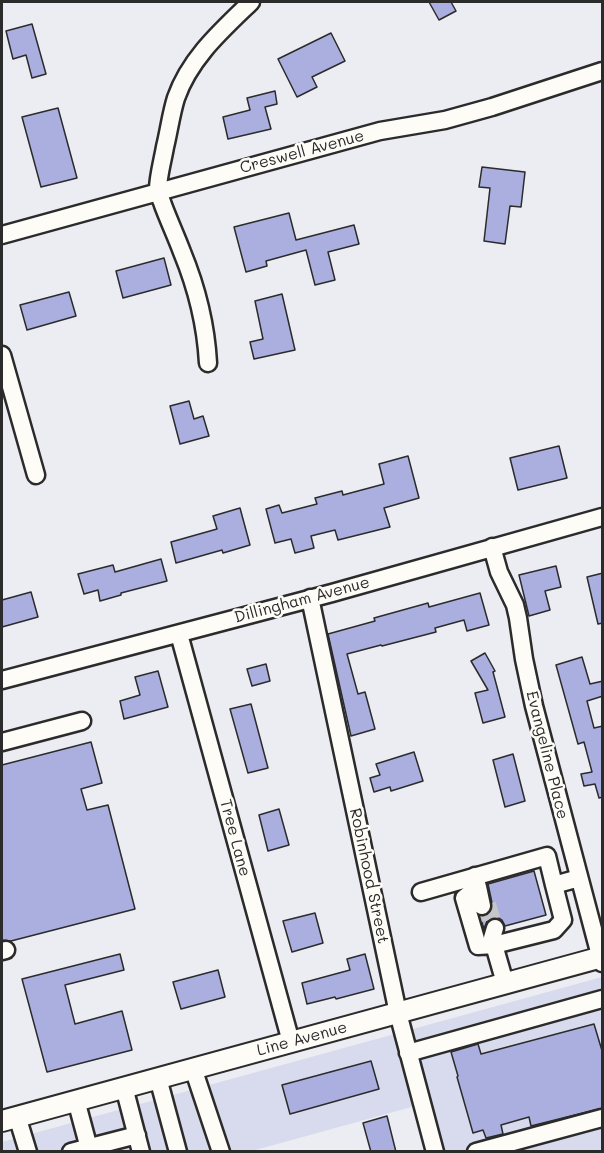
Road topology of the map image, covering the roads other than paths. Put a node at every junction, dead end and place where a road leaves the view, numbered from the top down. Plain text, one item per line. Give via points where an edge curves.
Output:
1 (251, 2) edge
2 (603, 71) edge
3 (158, 192) junction
4 (2, 235) edge
5 (2, 356) edge
6 (208, 363) dead end
7 (36, 475) dead end
8 (603, 517) edge
9 (492, 547) junction
10 (310, 598) junction
11 (179, 634) junction
12 (2, 680) edge
13 (82, 721) dead end
14 (2, 742) edge
15 (579, 878) junction
16 (555, 885) junction
17 (421, 892) dead end
18 (480, 895) junction
19 (491, 935) junction
20 (602, 959) edge
21 (505, 983) junction
22 (603, 999) edge
23 (398, 1012) junction
24 (291, 1042) junction
25 (408, 1053) junction
26 (193, 1068) junction
27 (158, 1078) junction
28 (124, 1087) junction
29 (76, 1100) junction
30 (603, 1118) edge
31 (9, 1119) edge
32 (137, 1135) junction
33 (90, 1149) edge
34 (28, 1152) edge
35 (72, 1152) edge
36 (141, 1152) edge
37 (178, 1152) edge
38 (220, 1152) edge
39 (435, 1152) edge
40 (476, 1152) edge

1 - 3 street via 206,47 181,86 169,127
2 - 3 street, Creswell Avenue via 445,120 380,131
3 - 4 street, Creswell Avenue
3 - 6 street via 199,304
5 - 7 street
8 - 9 street, Dillingham Avenue
9 - 10 street, Dillingham Avenue
9 - 15 street, Evangeline Place via 515,605 534,706
10 - 11 street, Dillingham Avenue
10 - 23 street, Robinhood Street
11 - 12 street, Dillingham Avenue
11 - 24 street, Tree Lane
13 - 14 street
15 - 16 street
15 - 20 street, Evangeline Place
16 - 18 street via 547,856
16 - 19 street via 563,920 554,930
17 - 18 street
18 - 19 street via 464,898 477,946
19 - 21 street
20 - 21 main road, Line Avenue
21 - 23 main road, Line Avenue
22 - 25 street
23 - 24 main road, Line Avenue
23 - 25 street, Robinhood Street
24 - 26 main road, Line Avenue
25 - 39 street, Robinhood Street
26 - 27 main road, Line Avenue
26 - 38 street
27 - 28 main road, Line Avenue
27 - 37 street
28 - 29 main road, Line Avenue
28 - 32 street
29 - 31 main road, Line Avenue
29 - 33 street
30 - 40 street
31 - 34 street
32 - 33 street
32 - 36 street
33 - 35 street

